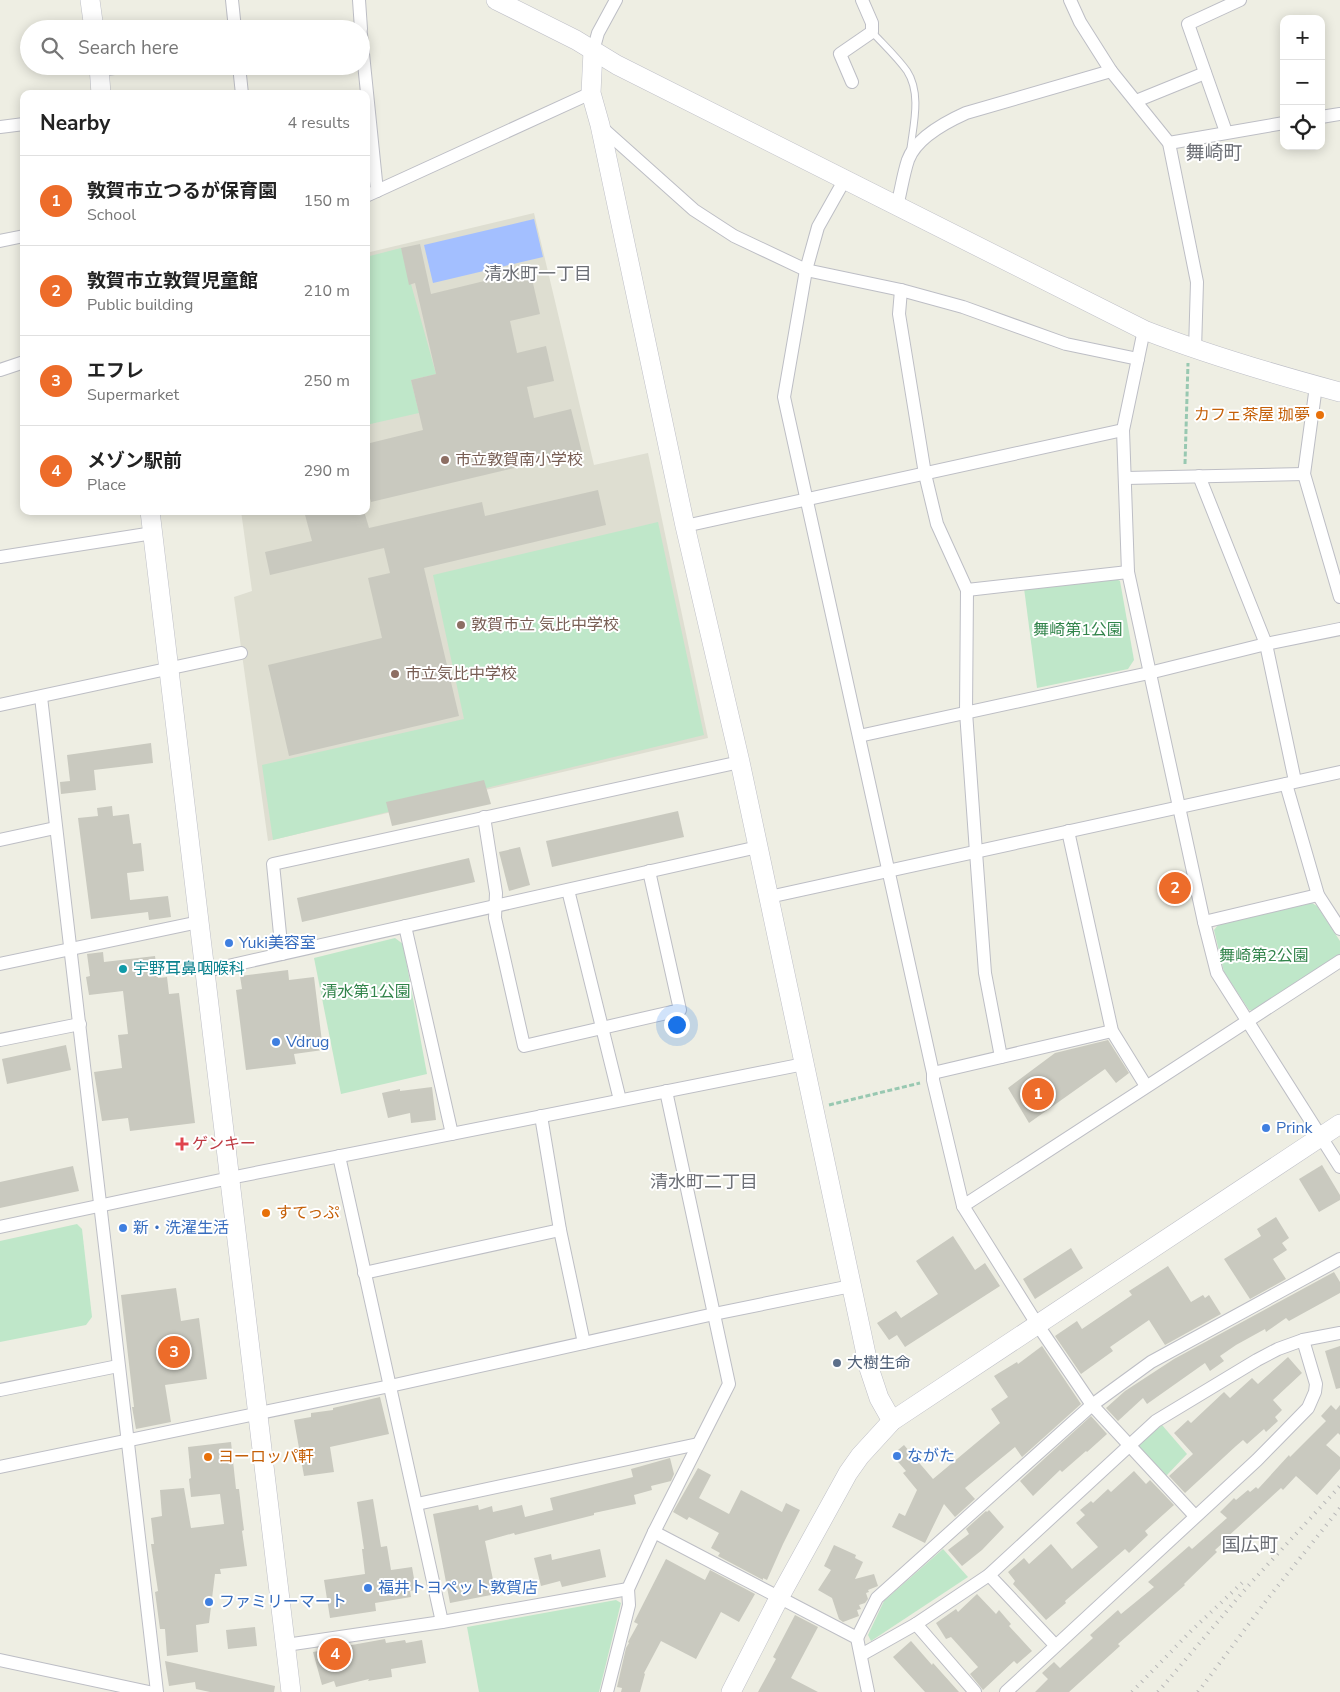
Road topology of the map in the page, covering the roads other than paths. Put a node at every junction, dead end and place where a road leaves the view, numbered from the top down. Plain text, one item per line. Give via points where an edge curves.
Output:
1 (90, 0) edge
2 (232, 0) edge
3 (359, 0) edge
4 (496, 0) edge
5 (616, 0) edge
6 (862, 0) edge
7 (1070, 0) edge
8 (1240, 0) edge
9 (93, 20) edge
10 (234, 20) edge
11 (360, 20) edge
12 (872, 32) junction
13 (593, 51) junction
14 (1111, 70) junction
15 (1205, 73) junction
16 (100, 75) edge
17 (240, 75) edge
18 (364, 75) edge
19 (852, 82) dead end
20 (101, 90) edge
21 (242, 90) edge
22 (365, 90) edge
23 (591, 93) junction
24 (1136, 101) junction
25 (1340, 114) edge
26 (1325, 116) edge
27 (20, 124) edge
28 (1280, 124) edge
29 (600, 125) junction
30 (0, 127) edge
31 (1226, 132) junction
32 (1169, 144) junction
33 (909, 158) junction
34 (370, 165) edge
35 (844, 179) junction
36 (372, 194) edge
37 (897, 206) junction
38 (20, 237) edge
39 (0, 242) edge
40 (806, 270) junction
41 (901, 290) junction
42 (1144, 330) junction
43 (1195, 350) junction
44 (1138, 358) junction
45 (20, 363) edge
46 (0, 370) edge
47 (1316, 386) junction
48 (1340, 392) edge
49 (1123, 430) junction
50 (925, 474) junction
51 (1304, 474) junction
52 (1199, 476) junction
53 (1126, 478) junction
54 (808, 499) junction
55 (151, 515) edge
56 (685, 526) junction
57 (153, 533) junction
58 (0, 557) edge
59 (1128, 572) junction
60 (967, 590) junction
61 (1340, 597) edge
62 (1340, 629) edge
63 (1266, 644) junction
64 (241, 653) dead end
65 (168, 670) junction
66 (1149, 673) junction
67 (41, 696) junction
68 (0, 705) edge
69 (966, 712) junction
70 (859, 736) junction
71 (740, 762) junction
72 (1340, 772) edge
73 (1291, 783) junction
74 (1180, 807) junction
75 (484, 817) junction
76 (55, 828) junction
77 (1068, 831) junction
78 (0, 840) edge
79 (758, 846) junction
80 (976, 852) junction
81 (649, 871) junction
82 (888, 871) junction
83 (568, 890) junction
84 (1318, 895) junction
85 (769, 897) junction
86 (495, 906) junction
87 (199, 922) junction
88 (1204, 922) junction
89 (405, 926) junction
90 (1340, 929) edge
91 (70, 949) junction
92 (282, 954) junction
93 (1340, 961) edge
94 (0, 964) edge
95 (206, 971) junction
96 (1247, 1021) junction
97 (80, 1024) junction
98 (602, 1028) junction
99 (1112, 1031) junction
100 (0, 1040) edge
101 (1001, 1057) junction
102 (804, 1064) junction
103 (933, 1077) junction
104 (1146, 1086) junction
105 (666, 1091) junction
106 (620, 1100) junction
107 (541, 1116) junction
108 (1340, 1124) edge
109 (452, 1134) junction
110 (1321, 1137) junction
111 (339, 1156) junction
112 (1340, 1167) edge
113 (230, 1178) junction
114 (101, 1206) junction
115 (964, 1206) junction
116 (0, 1227) edge
117 (560, 1230) junction
118 (1340, 1260) edge
119 (364, 1273) junction
120 (851, 1286) junction
121 (714, 1314) junction
122 (1038, 1324) junction
123 (1340, 1333) edge
124 (1303, 1340) junction
125 (584, 1343) junction
126 (118, 1366) junction
127 (390, 1386) junction
128 (0, 1390) edge
129 (1092, 1405) junction
130 (258, 1414) junction
131 (892, 1421) junction
132 (127, 1442) junction
133 (698, 1444) junction
134 (1129, 1444) junction
135 (0, 1467) edge
136 (417, 1504) junction
137 (1195, 1516) junction
138 (654, 1532) junction
139 (989, 1576) junction
140 (628, 1589) junction
141 (779, 1598) junction
142 (442, 1622) junction
143 (916, 1624) junction
144 (858, 1638) junction
145 (1055, 1645) junction
146 (286, 1646) junction
147 (861, 1655) junction
148 (0, 1660) edge
149 (149, 1692) edge
150 (157, 1692) edge
151 (291, 1692) edge
152 (607, 1692) edge
153 (731, 1692) edge
154 (868, 1692) edge
155 (975, 1692) edge
156 (1006, 1692) edge

1 - 9 street
2 - 10 street
3 - 11 street
4 - 13 street
5 - 13 street via 598,33
6 - 12 street via 872,23
7 - 14 street
8 - 15 street via 1188,24
12 - 19 street via 840,54
12 - 33 lane via 907,71 914,86 916,103
13 - 23 street
13 - 35 street
14 - 24 street
14 - 33 street via 966,113 943,123
15 - 24 street
15 - 31 street
16 - 20 street
17 - 21 street
18 - 22 street
23 - 29 street
23 - 36 street
24 - 32 street
25 - 26 street
27 - 30 street
28 - 31 street
29 - 40 street via 694,210 734,236
29 - 56 street
31 - 32 street
32 - 43 street via 1197,282
33 - 37 street
34 - 36 street
35 - 37 street
35 - 40 street via 818,227
37 - 42 street
38 - 39 street
40 - 41 street
40 - 54 street via 784,397
41 - 44 street via 963,307 1066,344
41 - 50 street via 899,314
42 - 43 street
42 - 44 street
43 - 47 street
44 - 49 street
45 - 46 street
47 - 48 street
47 - 51 street
49 - 50 street
49 - 53 street
50 - 54 street
50 - 60 street via 938,524
51 - 52 street
51 - 61 street
52 - 53 street
52 - 63 street
53 - 59 street
54 - 56 street
54 - 70 street
55 - 57 street
56 - 71 street
57 - 58 street
57 - 65 street
59 - 60 street
59 - 66 street
60 - 69 street
62 - 63 street
63 - 66 street
63 - 73 street
64 - 65 street
65 - 67 street
65 - 87 street
66 - 69 street
66 - 74 street
67 - 68 street
67 - 76 street
69 - 70 street
69 - 80 street
70 - 82 street
71 - 75 street
71 - 79 street
72 - 73 street
73 - 74 street
73 - 84 street
74 - 77 street
74 - 88 street
75 - 86 street via 496,893
75 - 92 street via 273,864
76 - 78 street
76 - 91 street
77 - 80 street
77 - 99 street
79 - 81 street
79 - 85 street
80 - 82 street
80 - 101 street via 985,973
81 - 83 street
81 - 98 street via 680,1010
82 - 85 street
82 - 103 street
83 - 86 street
83 - 98 street
84 - 88 street
84 - 90 street
85 - 102 street
86 - 89 street
86 - 98 street via 524,1046
87 - 91 street
87 - 95 street
88 - 96 street via 1217,973
89 - 92 street
89 - 109 street
91 - 94 street
91 - 97 street
92 - 95 street
93 - 96 street
95 - 113 street
96 - 104 street
96 - 110 street
97 - 100 street
97 - 114 street
98 - 106 street
99 - 101 street
99 - 104 street
101 - 103 street
102 - 105 street
102 - 120 street
103 - 115 street
104 - 115 street
105 - 106 street
105 - 121 street
106 - 107 street
107 - 109 street
107 - 117 street
108 - 110 street
109 - 111 street
110 - 112 street
110 - 122 street
111 - 113 street
111 - 119 street
113 - 114 street
113 - 130 street
114 - 116 street
114 - 126 street
115 - 122 street
117 - 119 street
117 - 125 street
118 - 129 street via 1151,1362
119 - 127 street
120 - 121 street
120 - 131 street via 869,1368 879,1398
121 - 125 street
121 - 133 street via 729,1384
122 - 129 street
122 - 131 street
123 - 124 street
124 - 134 street via 1257,1360 1156,1421
124 - 137 street via 1316,1384 1308,1408
125 - 127 street
126 - 128 street
126 - 132 street
127 - 130 street
127 - 136 street
129 - 134 street
129 - 144 street via 877,1598
130 - 132 street
130 - 146 street
131 - 141 street via 848,1473
132 - 135 street
132 - 150 street
133 - 136 street
133 - 138 street
134 - 137 street
134 - 139 street
136 - 142 street
137 - 145 street
138 - 140 street
138 - 141 street
139 - 143 street
139 - 145 street
140 - 142 street
140 - 152 street via 629,1605
141 - 144 street
141 - 153 street
142 - 146 street
143 - 147 street
143 - 155 street
144 - 147 street
145 - 156 street
146 - 151 street
147 - 154 street
148 - 149 street

